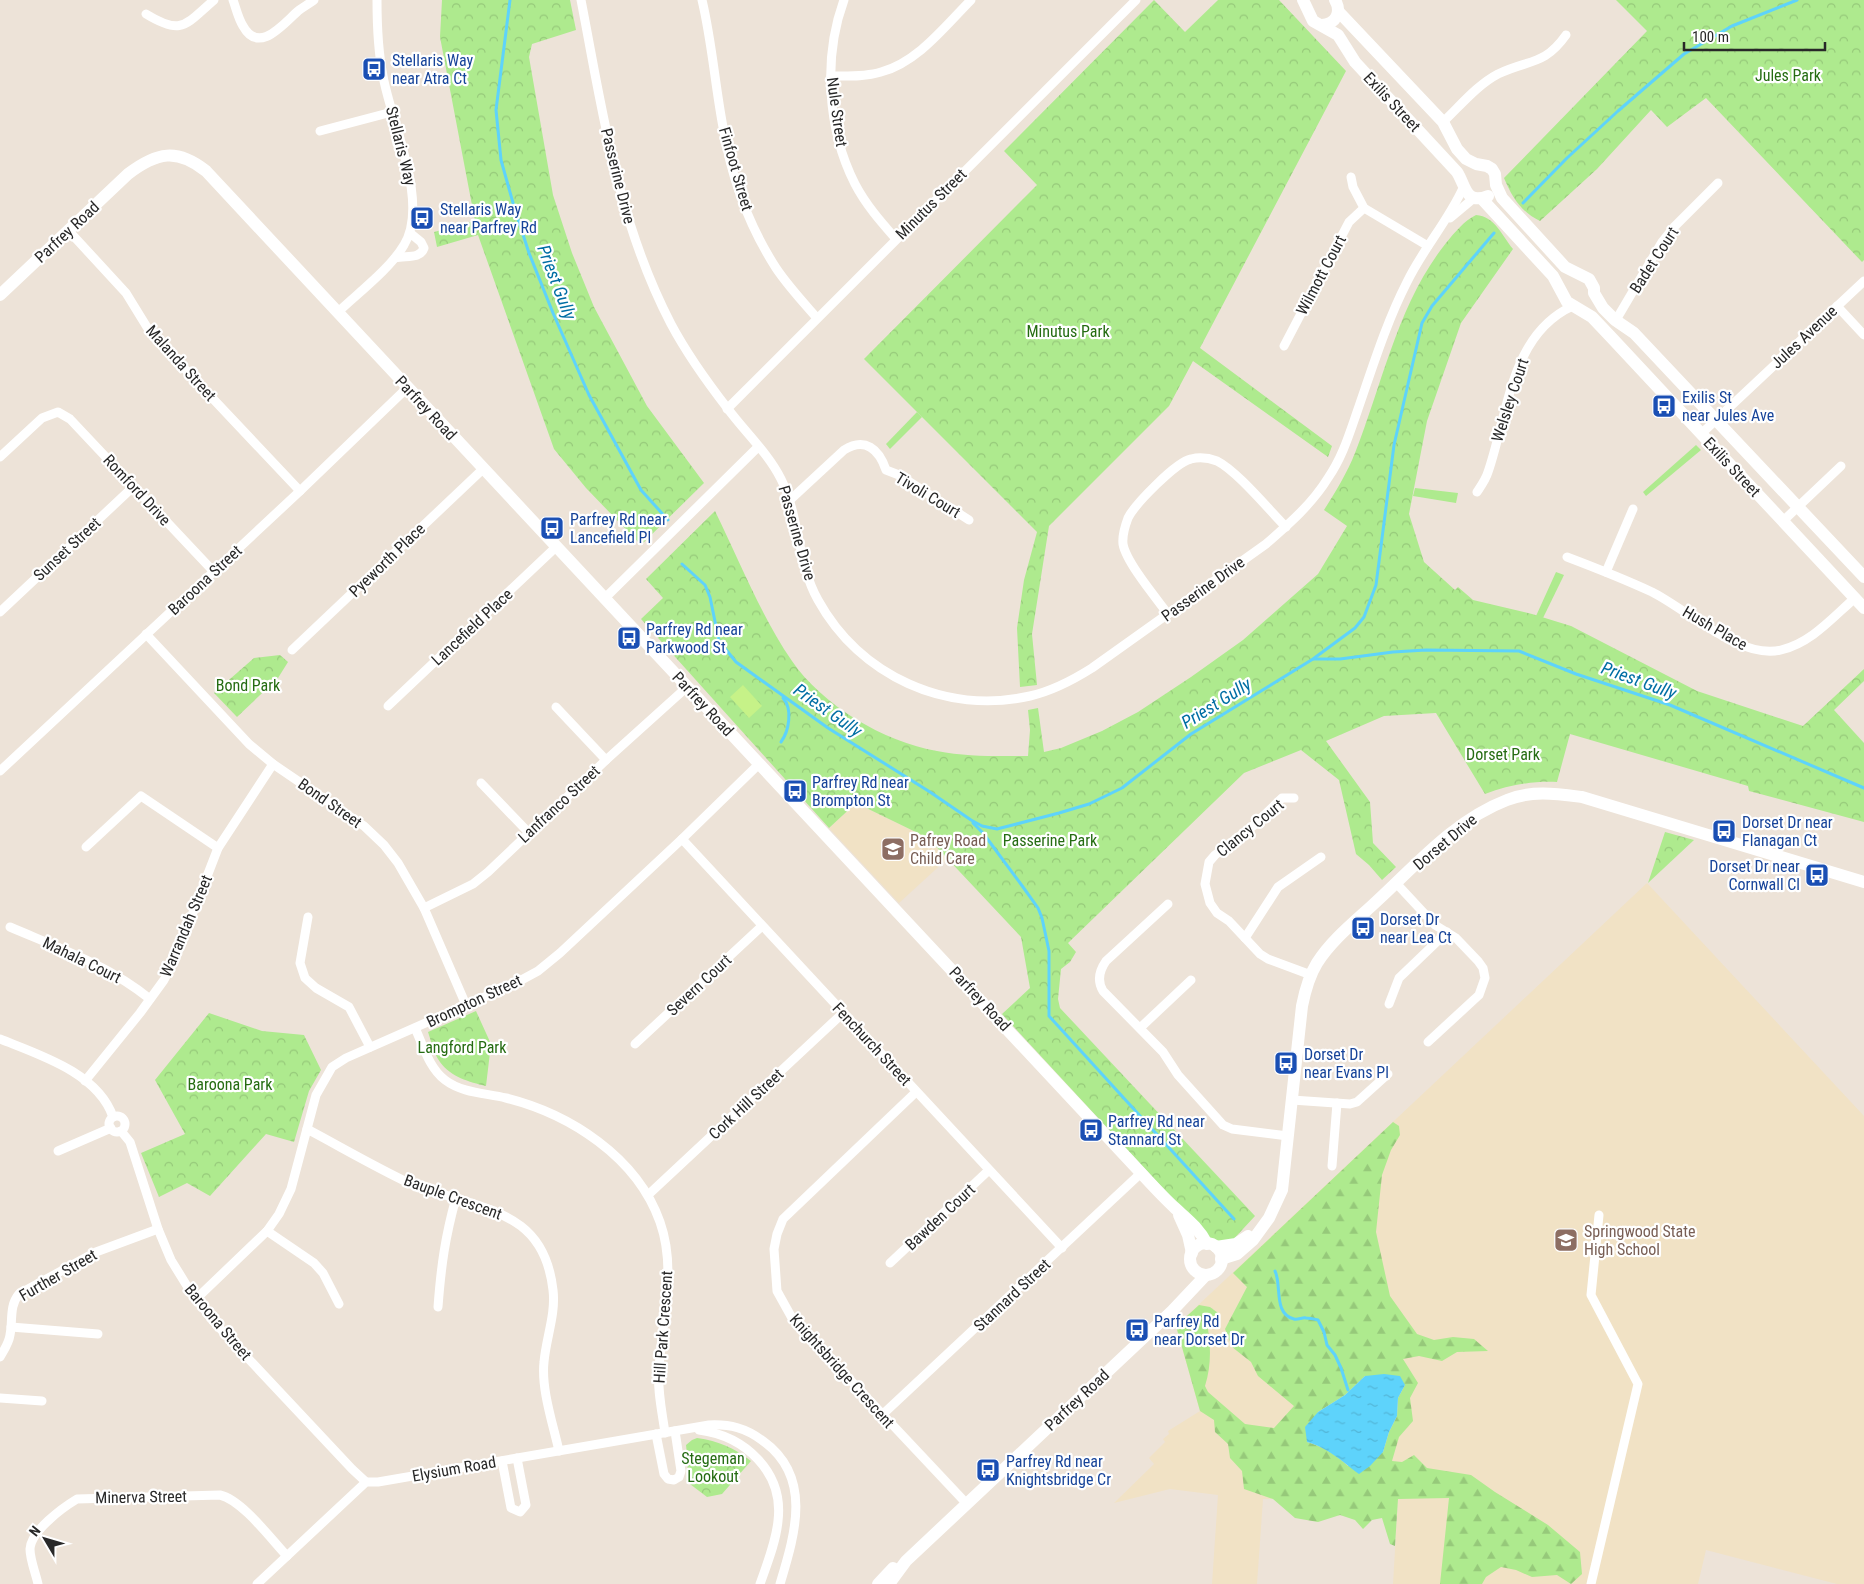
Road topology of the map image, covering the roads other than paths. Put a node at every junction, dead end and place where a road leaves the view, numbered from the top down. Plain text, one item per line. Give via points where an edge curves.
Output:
1 (214, 0) edge
2 (233, 0) edge
3 (314, 0) edge
4 (377, 0) edge
5 (581, 0) edge
6 (702, 0) edge
7 (844, 0) edge
8 (972, 0) edge
9 (1136, 0) edge
10 (1308, 3) edge
11 (1336, 6) edge
12 (146, 14) dead end
13 (1322, 25) junction
14 (1566, 35) dead end
15 (831, 76) junction
16 (392, 112) junction
17 (1443, 122) junction
18 (320, 131) dead end
19 (1476, 164) junction
20 (1351, 178) dead end
21 (1718, 183) dead end
22 (1463, 184) junction
23 (1496, 185) junction
24 (1478, 198) junction
25 (1364, 208) junction
26 (1444, 223) junction
27 (68, 230) junction
28 (410, 233) junction
29 (896, 239) junction
30 (1428, 246) junction
31 (395, 258) junction
32 (1580, 275) junction
33 (1864, 281) edge
34 (1594, 293) junction
35 (0, 295) edge
36 (1569, 301) junction
37 (1837, 306) junction
38 (337, 312) junction
39 (818, 318) junction
40 (1616, 320) junction
41 (1864, 335) edge
42 (1284, 346) dead end
43 (408, 388) junction
44 (728, 409) junction
45 (1716, 420) junction
46 (1701, 434) junction
47 (758, 447) junction
48 (0, 457) edge
49 (1841, 466) dead end
50 (482, 469) junction
51 (134, 486) junction
52 (300, 492) junction
53 (1477, 492) dead end
54 (790, 500) junction
55 (1798, 507) junction
56 (1633, 510) dead end
57 (969, 520) dead end
58 (1783, 522) junction
59 (1286, 527) junction
60 (556, 547) junction
61 (1567, 557) dead end
62 (214, 572) junction
63 (1606, 572) junction
64 (1864, 577) edge
65 (605, 598) junction
66 (1855, 598) junction
67 (1864, 608) edge
68 (0, 612) edge
69 (1168, 614) junction
70 (146, 634) junction
71 (292, 650) dead end
72 (687, 687) junction
73 (388, 706) dead end
74 (556, 707) dead end
75 (606, 760) junction
76 (273, 764) junction
77 (759, 764) junction
78 (0, 771) edge
79 (482, 783) dead end
80 (1294, 798) dead end
81 (529, 833) junction
82 (682, 839) junction
83 (86, 847) dead end
84 (218, 848) junction
85 (1321, 857) dead end
86 (1864, 882) edge
87 (1396, 883) junction
88 (1168, 904) dead end
89 (424, 908) junction
90 (308, 917) dead end
91 (762, 926) junction
92 (10, 927) dead end
93 (1448, 932) junction
94 (1245, 938) junction
95 (1311, 975) junction
96 (1190, 980) dead end
97 (150, 999) junction
98 (1388, 1004) dead end
99 (466, 1005) junction
100 (843, 1013) junction
101 (415, 1028) junction
102 (1140, 1028) junction
103 (0, 1039) edge
104 (1428, 1042) dead end
105 (636, 1044) dead end
106 (370, 1047) junction
107 (1388, 1074) dead end
108 (85, 1081) junction
109 (916, 1092) junction
110 (1292, 1100) junction
111 (1337, 1103) junction
112 (113, 1117) junction
113 (110, 1128) junction
114 (307, 1129) junction
115 (121, 1131) junction
116 (1288, 1136) junction
117 (58, 1151) dead end
118 (1332, 1166) dead end
119 (990, 1170) junction
120 (1141, 1173) junction
121 (648, 1195) junction
122 (456, 1198) junction
123 (1176, 1209) junction
124 (1599, 1215) dead end
125 (158, 1229) junction
126 (267, 1231) junction
127 (1062, 1248) junction
128 (1215, 1250) junction
129 (1192, 1253) junction
130 (890, 1263) dead end
131 (1192, 1267) junction
132 (1206, 1275) junction
133 (196, 1299) junction
134 (1182, 1302) junction
135 (339, 1304) dead end
136 (438, 1307) dead end
137 (11, 1327) junction
138 (98, 1334) dead end
139 (0, 1357) edge
140 (0, 1398) edge
141 (42, 1401) dead end
142 (882, 1415) junction
143 (689, 1428) junction
144 (675, 1431) junction
145 (660, 1433) junction
146 (558, 1451) junction
147 (517, 1458) junction
148 (502, 1461) junction
149 (366, 1482) junction
150 (966, 1503) junction
151 (287, 1556) junction
152 (906, 1561) junction
153 (38, 1584) edge
154 (257, 1584) edge
155 (760, 1584) edge
156 (780, 1584) edge
157 (878, 1584) edge
158 (889, 1584) edge
159 (1591, 1584) edge

1 - 12 street via 188,23 174,27
2 - 3 street via 243,26 250,35 260,38 271,36
4 - 16 street, Stellaris Way via 378,49
5 - 44 street, Passerine Drive via 616,178 644,267 680,339
6 - 39 street, Finfoot Street via 723,129 747,213 777,268
7 - 15 street, Nule Street via 832,43
8 - 15 street via 920,51 901,64 862,76
9 - 29 street, Minutus Street
10 - 13 street, Exilis Street via 1310,18
11 - 13 street, Exilis Street via 1335,20
11 - 17 street, Exilis Street
13 - 22 street, Exilis Street via 1338,35 1355,62 1457,172
14 - 17 street via 1546,57 1486,82
15 - 29 street, Nule Street via 837,132 843,153 855,182 879,220
16 - 18 street
16 - 28 street, Stellaris Way via 413,196
17 - 19 street, Exilis Street via 1458,149 1466,159
19 - 22 street via 1466,170
19 - 23 street, Exilis Street via 1492,169 1496,174
20 - 25 street
21 - 40 street, Badet Court via 1662,242
22 - 24 street, Exilis Street via 1466,193
22 - 26 street, Passerine Drive
23 - 24 street via 1492,193
23 - 32 street, Exilis Street via 1502,198 1566,267
24 - 26 street, Passerine Drive
24 - 36 street, Exilis Street via 1553,276
25 - 30 street
25 - 42 street, Wilmott Court via 1350,222
26 - 30 street, Passerine Drive
27 - 35 street, Parfrey Road
27 - 38 street, Parfrey Road via 142,164 163,156 182,156 206,171
27 - 52 street, Malanda Street via 126,293 150,332
28 - 31 street, Stellaris Way
28 - 31 street via 421,242 423,251 419,255
29 - 39 street, Minutus Street
30 - 59 street, Passerine Drive via 1391,316 1342,453 1329,478
31 - 38 street, Stellaris Way
32 - 34 street, Exilis Street via 1589,279
32 - 36 street via 1570,278 1563,286
33 - 37 street, Jules Avenue
34 - 36 street via 1586,305
34 - 40 street, Exilis Street
36 - 46 street, Exilis Street via 1602,326
36 - 53 street, Welsley Court via 1531,342 1523,356 1488,474
37 - 41 street
37 - 45 street, Jules Avenue
38 - 43 street, Parfrey Road
39 - 44 street, Minutus Street
40 - 45 street, Exilis Street via 1634,333
43 - 50 street, Parfrey Road
43 - 52 street, Baroona Street
44 - 47 street, Passerine Drive
45 - 46 street, Jules Avenue
45 - 55 street, Exilis Street
46 - 58 street, Exilis Street
47 - 54 street, Passerine Drive via 781,479
47 - 65 street
48 - 51 street, Romford Drive via 42,418 58,412 70,419
49 - 55 street
50 - 60 street, Parfrey Road
50 - 71 street, Pyeworth Place
51 - 62 street, Romford Drive
51 - 68 street, Sunset Street
52 - 62 street, Baroona Street
54 - 57 street, Tivoli Court via 844,450 861,443 869,446 886,470
54 - 69 street, Passerine Drive via 804,566 818,600 837,628 860,653 891,676 919,689 976,701 1032,696 1065,684 1092,668
55 - 58 street
55 - 64 street, Exilis Street
56 - 63 street
58 - 66 street, Exilis Street
59 - 69 street, Passerine Drive
59 - 69 street via 1218,461 1190,459 1177,465 1136,506 1124,531 1123,545
60 - 65 street, Parfrey Road
60 - 73 street, Lancefield Place
61 - 63 street, Hush Place
62 - 70 street, Baroona Street
63 - 66 street, Hush Place via 1667,600 1728,639 1755,650 1780,650 1803,642
65 - 72 street, Parfrey Road
66 - 67 street, Exilis Street
70 - 76 street, Bond Street via 249,744
70 - 78 street, Baroona Street
72 - 75 street, Lanfranco Street
72 - 77 street, Parfrey Road
74 - 75 street
75 - 81 street, Lanfranco Street
76 - 84 street, Warrandah Street
76 - 89 street, Bond Street via 364,826 398,862
77 - 82 street, Brompton Street
77 - 120 street, Parfrey Road
79 - 81 street
80 - 94 street, Clancy Court via 1282,798 1209,862 1205,884 1210,903
81 - 89 street, Lanfranco Street via 473,884
82 - 91 street, Fenchurch Street
82 - 99 street, Brompton Street via 538,971
83 - 84 street via 141,796
84 - 97 street, Warrandah Street via 175,959
85 - 94 street via 1278,887
86 - 87 street, Dorset Drive via 1582,797 1534,794 1509,799 1483,810 1448,835
87 - 93 street via 1435,925
87 - 95 street, Dorset Drive via 1340,936
88 - 102 street via 1101,968 1099,985
89 - 99 street, Bond Street
90 - 106 street via 300,963 305,978 349,1007
91 - 100 street, Fenchurch Street
91 - 105 street, Severn Court
92 - 97 street, Mahala Court via 94,962
93 - 98 street via 1399,978
93 - 104 street via 1478,960 1485,978 1479,994
94 - 95 street, Clancy Court via 1268,959
95 - 110 street, Dorset Drive via 1302,1006
96 - 102 street
97 - 108 street, Warrandah Street
99 - 101 street, Brompton Street
100 - 109 street, Fenchurch Street
100 - 121 street, Cork Hill Street
101 - 106 street, Brompton Street
101 - 121 street, Hill Park Crescent via 433,1068 445,1080 464,1090 543,1109 576,1126 601,1144
102 - 116 street via 1223,1125
103 - 108 street, Baroona Street via 57,1062
106 - 114 street, Brompton Street via 332,1067 316,1095
107 - 111 street via 1357,1102
108 - 112 street, Baroona Street via 107,1103
109 - 119 street, Fenchurch Street
109 - 142 street, Knightsbridge Crescent via 784,1219 774,1249 778,1291 792,1318
110 - 111 street
110 - 116 street, Dorset Drive
111 - 118 street
112 - 113 street
112 - 115 street, Baroona Street via 123,1119
113 - 115 street via 115,1132
113 - 117 street
114 - 122 street, Bauple Crescent via 412,1184
114 - 126 street, Brompton Street via 291,1189
115 - 125 street, Baroona Street via 130,1142
116 - 128 street, Dorset Drive via 1282,1190 1276,1206 1264,1224 1236,1244
119 - 127 street, Fenchurch Street
119 - 130 street, Bawden Court
120 - 123 street, Parfrey Road
120 - 127 street, Stannard Street
121 - 145 street, Hill Park Crescent via 660,1222 667,1257 668,1299 659,1369
122 - 136 street via 443,1251
122 - 146 street, Bauple Crescent via 510,1218 526,1229 542,1251 549,1268 554,1292 544,1363
123 - 128 street, Parfrey Road
123 - 129 street, Parfrey Road
124 - 159 street via 1591,1295 1638,1384
125 - 133 street, Baroona Street via 171,1260
125 - 137 street, Further Street via 96,1252 19,1294 13,1301
126 - 133 street, Brompton Street
126 - 135 street via 314,1263
127 - 142 street, Stannard Street
128 - 129 street via 1199,1245
128 - 132 street via 1220,1265 1217,1271
129 - 131 street
131 - 132 street
131 - 134 street, Parfrey Road
132 - 134 street, Parfrey Road
133 - 149 street, Baroona Street via 213,1322
134 - 150 street, Parfrey Road
137 - 138 street
137 - 139 street, Further Street
140 - 141 street
142 - 150 street, Knightsbridge Crescent
143 - 144 street, Elysium Road
143 - 155 street, Elysium Road via 714,1432 742,1444 771,1476 779,1505 778,1521
143 - 156 street, Elysium Road via 738,1427 769,1445 788,1469 794,1485 796,1519
144 - 145 street, Elysium Road
144 - 145 street, Hill Park Crescent via 682,1472 674,1480 664,1474
145 - 146 street, Elysium Road
146 - 147 street, Elysium Road
147 - 148 street, Elysium Road
147 - 148 street via 526,1505 520,1512 511,1508
148 - 149 street, Elysium Road
149 - 151 street
150 - 152 street, Parfrey Road
151 - 153 street, Minerva Street via 228,1497 77,1499 65,1506 34,1536 30,1550
151 - 154 street
152 - 157 street, Parfrey Road via 890,1570
152 - 158 street, Parfrey Road

